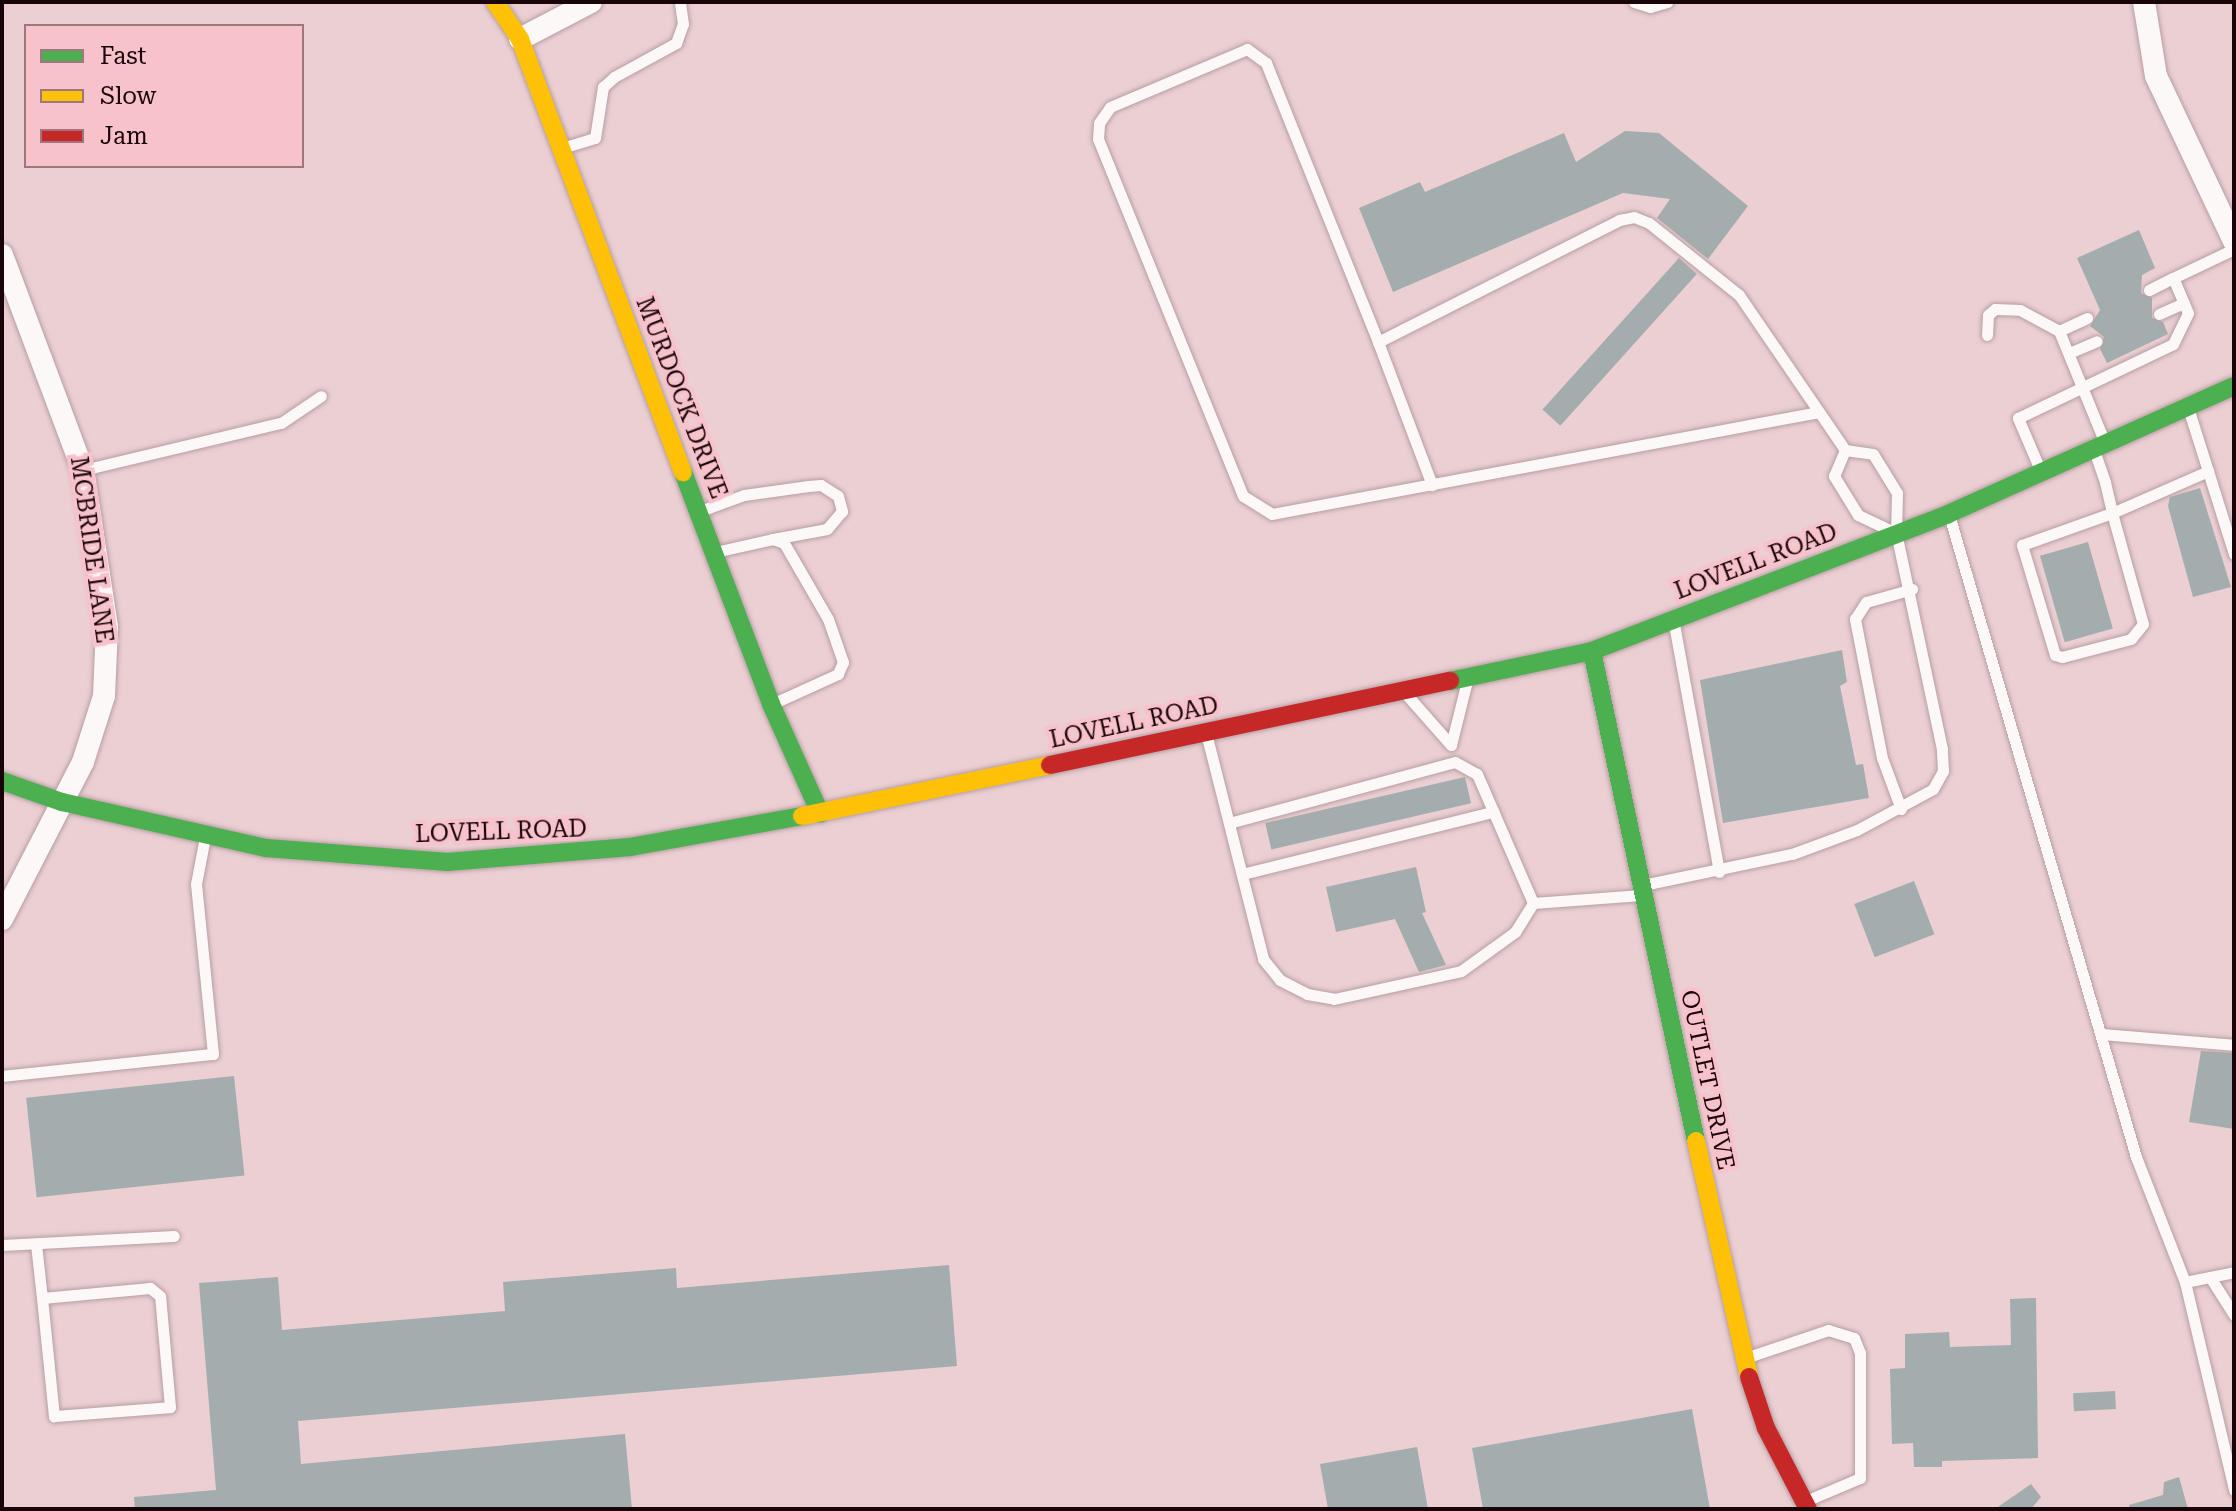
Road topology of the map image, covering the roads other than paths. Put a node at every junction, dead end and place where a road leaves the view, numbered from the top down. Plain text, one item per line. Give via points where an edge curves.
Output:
1 (495, 2) edge
2 (591, 2) edge
3 (680, 2) edge
4 (1634, 2) edge
5 (1667, 2) edge
6 (2144, 2) edge
7 (520, 39) junction
8 (562, 149) junction
9 (2234, 241) edge
10 (2234, 249) edge
11 (2, 255) edge
12 (2173, 278) junction
13 (2149, 290) dead end
14 (2184, 303) junction
15 (2159, 314) dead end
16 (2087, 318) dead end
17 (2059, 331) junction
18 (1987, 335) dead end
19 (2097, 341) dead end
20 (1378, 342) junction
21 (2069, 353) junction
22 (2083, 386) junction
23 (2234, 386) edge
24 (321, 396) dead end
25 (2187, 407) junction
26 (1819, 412) junction
27 (2099, 446) junction
28 (1845, 450) junction
29 (83, 470) junction
30 (2208, 471) junction
31 (2041, 472) junction
32 (1432, 485) junction
33 (699, 511) junction
34 (2112, 513) junction
35 (1948, 514) junction
36 (1896, 533) junction
37 (773, 539) junction
38 (714, 552) junction
39 (2234, 554) edge
40 (1912, 589) junction
41 (1673, 620) junction
42 (1592, 651) junction
43 (1468, 677) junction
44 (1403, 691) junction
45 (771, 704) junction
46 (1206, 733) junction
47 (1451, 745) junction
48 (1455, 762) junction
49 (2, 781) edge
50 (62, 802) junction
51 (1901, 809) junction
52 (1493, 812) junction
53 (820, 813) junction
54 (1229, 823) junction
55 (205, 836) junction
56 (1715, 873) junction
57 (1242, 874) junction
58 (1642, 890) junction
59 (1533, 903) junction
60 (2, 919) edge
61 (2101, 1034) junction
62 (2234, 1045) edge
63 (2, 1076) edge
64 (174, 1236) dead end
65 (36, 1244) junction
66 (2, 1245) edge
67 (2234, 1272) edge
68 (2210, 1277) junction
69 (2185, 1282) junction
70 (42, 1298) junction
71 (2234, 1316) edge
72 (1743, 1359) junction
73 (2229, 1443) edge
74 (2234, 1490) edge
75 (1806, 1505) edge

1 - 7 main road, MURDOCK DRIVE
2 - 7 street
3 - 8 lane via 683,24 676,43 603,87 595,138
4 - 5 lane via 1650,7
6 - 9 street via 2156,76
7 - 8 main road, MURDOCK DRIVE
8 - 33 main road, MURDOCK DRIVE
10 - 12 lane
11 - 29 street, MCBRIDE LANE
12 - 13 lane
12 - 14 lane
14 - 15 lane
14 - 22 lane via 2188,313 2173,344
16 - 17 lane
17 - 18 lane via 2020,310 1995,309 1988,315
17 - 21 lane
19 - 21 lane
20 - 26 lane via 1634,217 1739,295
20 - 32 lane
20 - 32 lane via 1266,63 1247,49 1110,107 1099,123 1098,139 1243,496 1272,514
21 - 22 lane
22 - 27 lane
22 - 31 lane via 2018,418
23 - 25 main road, LOVELL ROAD
24 - 29 lane via 281,423
25 - 27 main road, LOVELL ROAD
25 - 30 lane
26 - 28 lane
26 - 32 lane
27 - 31 main road, LOVELL ROAD
27 - 34 lane
28 - 36 lane via 1873,454 1889,480 1900,498
28 - 36 lane via 1834,476 1858,515
29 - 50 street, MCBRIDE LANE via 107,627 104,696 83,762
30 - 34 lane
30 - 39 lane
31 - 35 main road, LOVELL ROAD
33 - 37 lane via 744,495 808,486 821,485 838,496 842,511 827,529
33 - 38 main road, MURDOCK DRIVE
34 - 34 lane via 2143,624 2131,639 2055,655 2022,545
35 - 36 main road, LOVELL ROAD
35 - 61 lane
36 - 40 lane
36 - 41 main road, LOVELL ROAD
37 - 38 lane
37 - 45 lane via 793,553 828,619 843,662 838,674 820,686
38 - 45 main road, MURDOCK DRIVE
40 - 51 lane via 1943,771 1933,789
40 - 51 lane via 1866,602 1855,619 1882,758
41 - 42 main road, LOVELL ROAD
41 - 56 lane
42 - 43 main road, LOVELL ROAD
42 - 58 main road, OUTLET DRIVE
43 - 44 main road, LOVELL ROAD
43 - 47 lane
44 - 46 main road, LOVELL ROAD
44 - 47 lane
45 - 53 main road, MURDOCK DRIVE
46 - 53 main road, LOVELL ROAD
46 - 54 lane
47 - 48 lane
48 - 52 lane via 1477,774
48 - 54 lane
49 - 50 main road, LOVELL ROAD
50 - 55 main road, LOVELL ROAD
50 - 60 street, MCBRIDE LANE
51 - 56 lane via 1792,854
52 - 57 lane
52 - 59 lane
53 - 55 main road, LOVELL ROAD via 630,847 447,862 266,848
54 - 57 lane
55 - 63 lane via 196,884 213,1054
56 - 58 lane
57 - 59 lane via 1263,959 1280,980 1307,994 1334,999 1461,971 1515,932
58 - 59 lane
58 - 72 main road, OUTLET DRIVE
61 - 62 lane
61 - 69 lane via 2136,1157
64 - 65 lane
65 - 66 lane
65 - 70 lane
67 - 68 lane
68 - 69 lane
68 - 71 lane
69 - 73 lane
70 - 70 lane via 54,1416 170,1407 160,1296 150,1288
72 - 75 main road, OUTLET DRIVE via 1766,1428
72 - 75 lane via 1828,1330 1854,1338 1860,1353 1860,1478
73 - 74 lane

